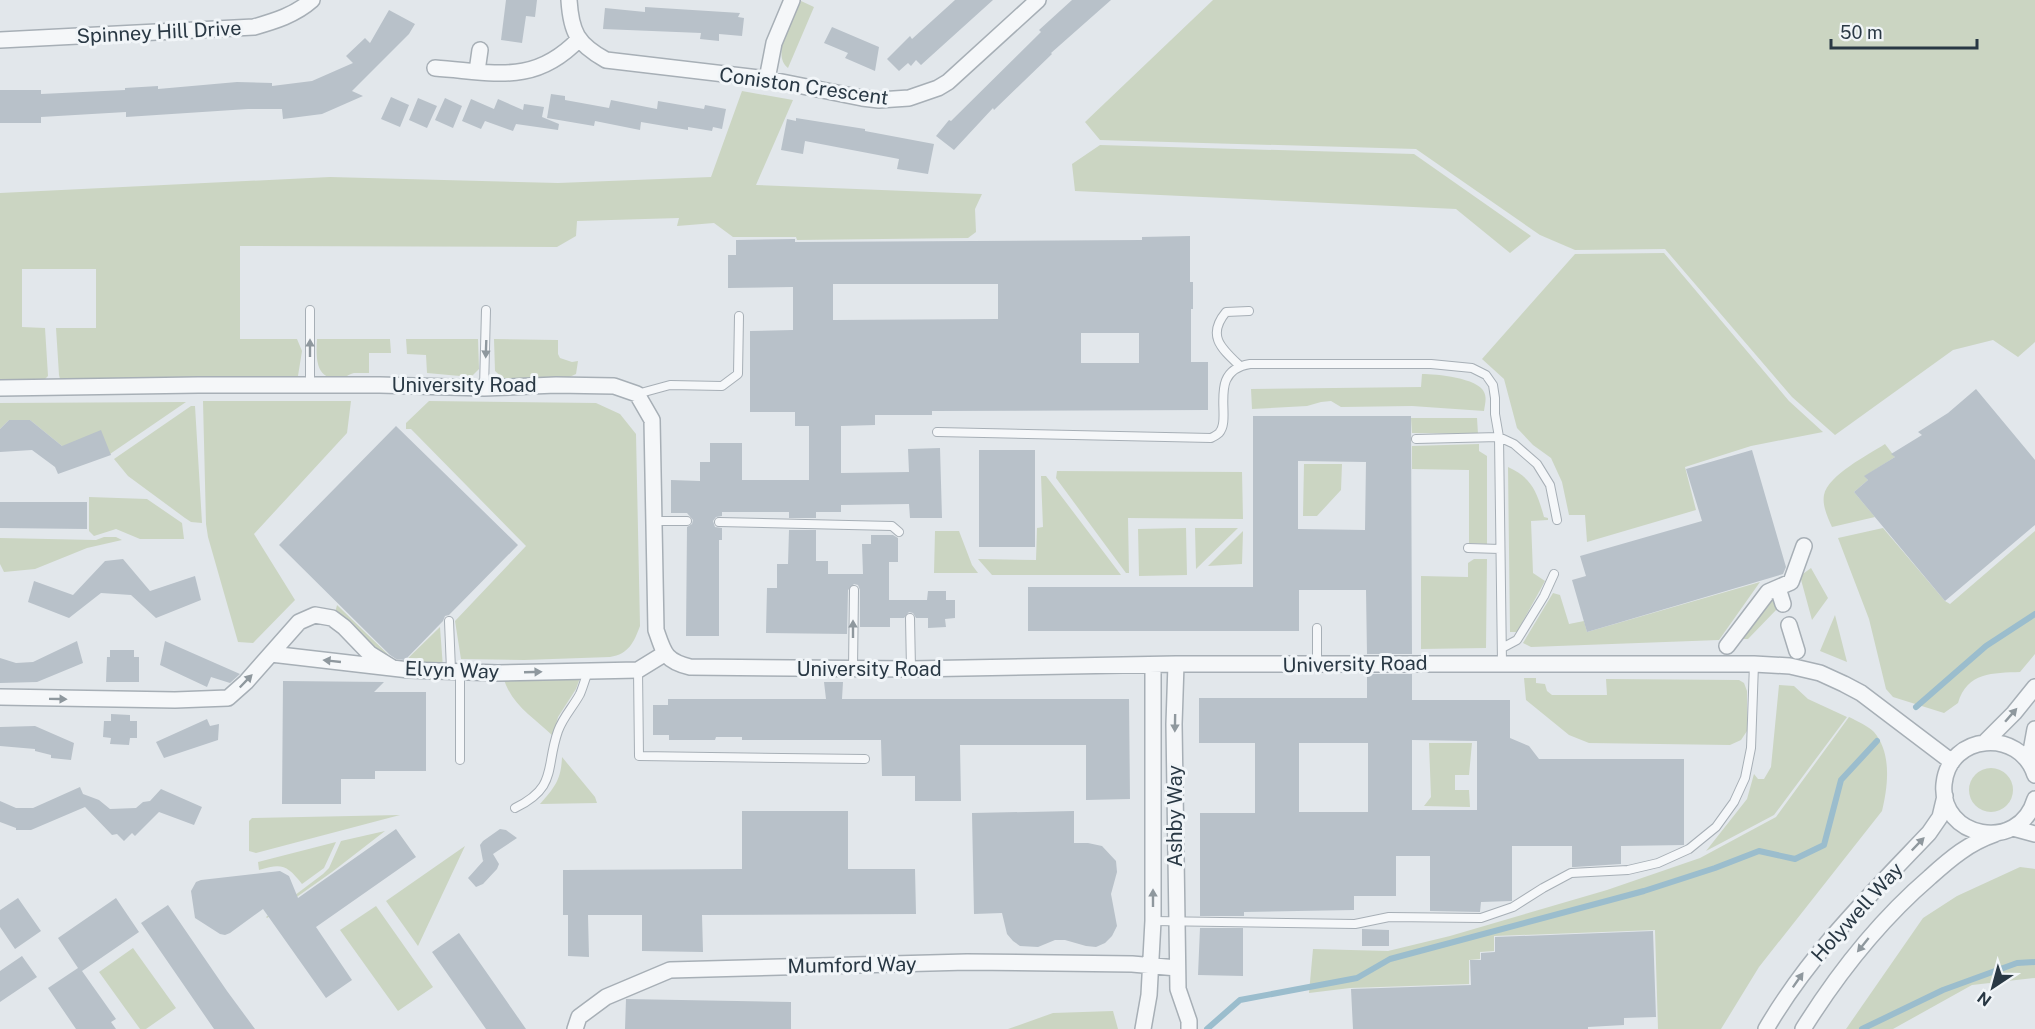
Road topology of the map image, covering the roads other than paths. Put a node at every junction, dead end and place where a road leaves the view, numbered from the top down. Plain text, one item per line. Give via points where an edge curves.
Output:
1 (312, 0) edge
2 (570, 0) edge
3 (792, 0) edge
4 (1038, 0) edge
5 (579, 39) junction
6 (0, 40) edge
7 (480, 50) dead end
8 (435, 68) dead end
9 (477, 71) junction
10 (767, 79) junction
11 (310, 310) dead end
12 (486, 310) dead end
13 (1250, 311) dead end
14 (739, 316) dead end
15 (1240, 366) junction
16 (310, 386) junction
17 (0, 388) edge
18 (484, 388) junction
19 (637, 394) junction
20 (937, 432) dead end
21 (1499, 437) junction
22 (1416, 439) dead end
23 (1557, 520) dead end
24 (654, 521) junction
25 (687, 521) dead end
26 (719, 522) dead end
27 (899, 532) dead end
28 (1804, 546) dead end
29 (1468, 548) dead end
30 (1500, 549) junction
31 (1554, 574) dead end
32 (1778, 588) junction
33 (854, 590) dead end
34 (910, 618) dead end
35 (448, 621) dead end
36 (1317, 628) dead end
37 (1727, 646) dead end
38 (1797, 651) dead end
39 (271, 654) junction
40 (664, 654) junction
41 (1502, 655) junction
42 (1176, 664) junction
43 (1754, 664) junction
44 (1153, 665) junction
45 (1317, 665) junction
46 (391, 667) junction
47 (853, 669) junction
48 (911, 669) junction
49 (455, 670) junction
50 (638, 670) junction
51 (588, 672) junction
52 (2035, 687) edge
53 (0, 697) edge
54 (2035, 729) edge
55 (1986, 741) junction
56 (460, 759) dead end
57 (865, 759) dead end
58 (1952, 762) junction
59 (2032, 768) edge
60 (1945, 796) junction
61 (2035, 799) edge
62 (515, 808) dead end
63 (2013, 828) junction
64 (1995, 834) junction
65 (2035, 834) edge
66 (1153, 921) junction
67 (1175, 921) junction
68 (1151, 966) junction
69 (1177, 968) junction
70 (1143, 1024) edge
71 (1189, 1025) edge
72 (575, 1029) edge
73 (1766, 1029) edge
74 (1803, 1029) edge

1 - 6 street, Spinney Hill Drive via 294,13 254,27
2 - 5 street via 571,24
3 - 10 street via 774,43
4 - 10 street, Coniston Crescent via 960,72 923,94 879,100
5 - 9 street via 569,50 532,71
5 - 10 street, Coniston Crescent via 606,60
7 - 9 street
8 - 9 street
16 -> 11 lane
12 -> 18 lane
13 - 15 lane via 1226,312 1218,322 1219,347
14 - 19 lane via 738,374 722,386 670,385
15 - 20 lane via 1228,377 1223,389 1222,427 1211,438
15 - 21 lane via 1431,364 1472,368 1486,375 1493,385
16 - 17 street, University Road
16 - 18 street, University Road
18 - 19 street, University Road via 614,386
19 - 24 street via 652,420
21 - 22 lane
21 - 23 lane via 1537,464 1550,485
21 - 30 lane
24 - 25 lane
24 - 40 street via 656,630
26 - 27 lane via 892,526
28 - 32 street via 1791,582
29 - 30 lane
30 - 41 lane
31 - 41 lane via 1517,640
32 - 37 street via 1768,592
32 - 38 street
47 -> 33 lane
34 - 48 lane
35 - 49 lane
36 - 45 lane
46 -> 39 street
39 - 46 street, Elvyn Way via 299,622 315,615 332,618 370,654
53 -> 39 street, Elvyn Way via 228,698
40 - 47 street, University Road via 675,663 690,667
40 - 50 street, Elvyn Way
41 - 43 street, University Road
41 - 45 street, University Road
42 - 44 street, University Road
42 - 45 street, University Road
42 -> 67 street, Ashby Way
43 - 58 street, University Road via 1820,673 1861,693
43 - 67 lane via 1751,748 1745,778 1734,802 1716,826 1689,849 1658,863 1628,870 1572,873 1513,907 1481,918 1389,917 1355,924
44 - 48 street, University Road
66 -> 44 street, Ashby Way
46 - 49 street, Elvyn Way
47 - 48 street, University Road
49 -> 51 street, Elvyn Way
49 - 56 lane
50 - 51 street, Elvyn Way
50 - 57 lane via 639,756
51 - 62 lane via 558,731 541,790
55 -> 52 street
54 - 59 street
55 - 58 street via 1972,745
55 - 59 street via 2021,752
58 - 60 street, Holywell Way via 1944,784
60 - 64 street via 1949,808 1963,824 1981,833
73 -> 60 street, Holywell Way via 1806,969 1847,919 1929,833 1940,817
61 - 63 street, Holywell Way via 2024,820
63 - 64 street, Holywell Way
63 - 65 street
64 -> 74 street, Holywell Way via 1956,854 1899,905 1830,987
66 - 67 lane
66 - 68 street, Ashby Way
67 - 69 street, Ashby Way
68 - 69 street
68 - 70 street, Ashby Way
68 - 72 street, Mumford Way via 967,962 670,970 606,997 579,1017
69 - 71 street, Ashby Way via 1178,989

